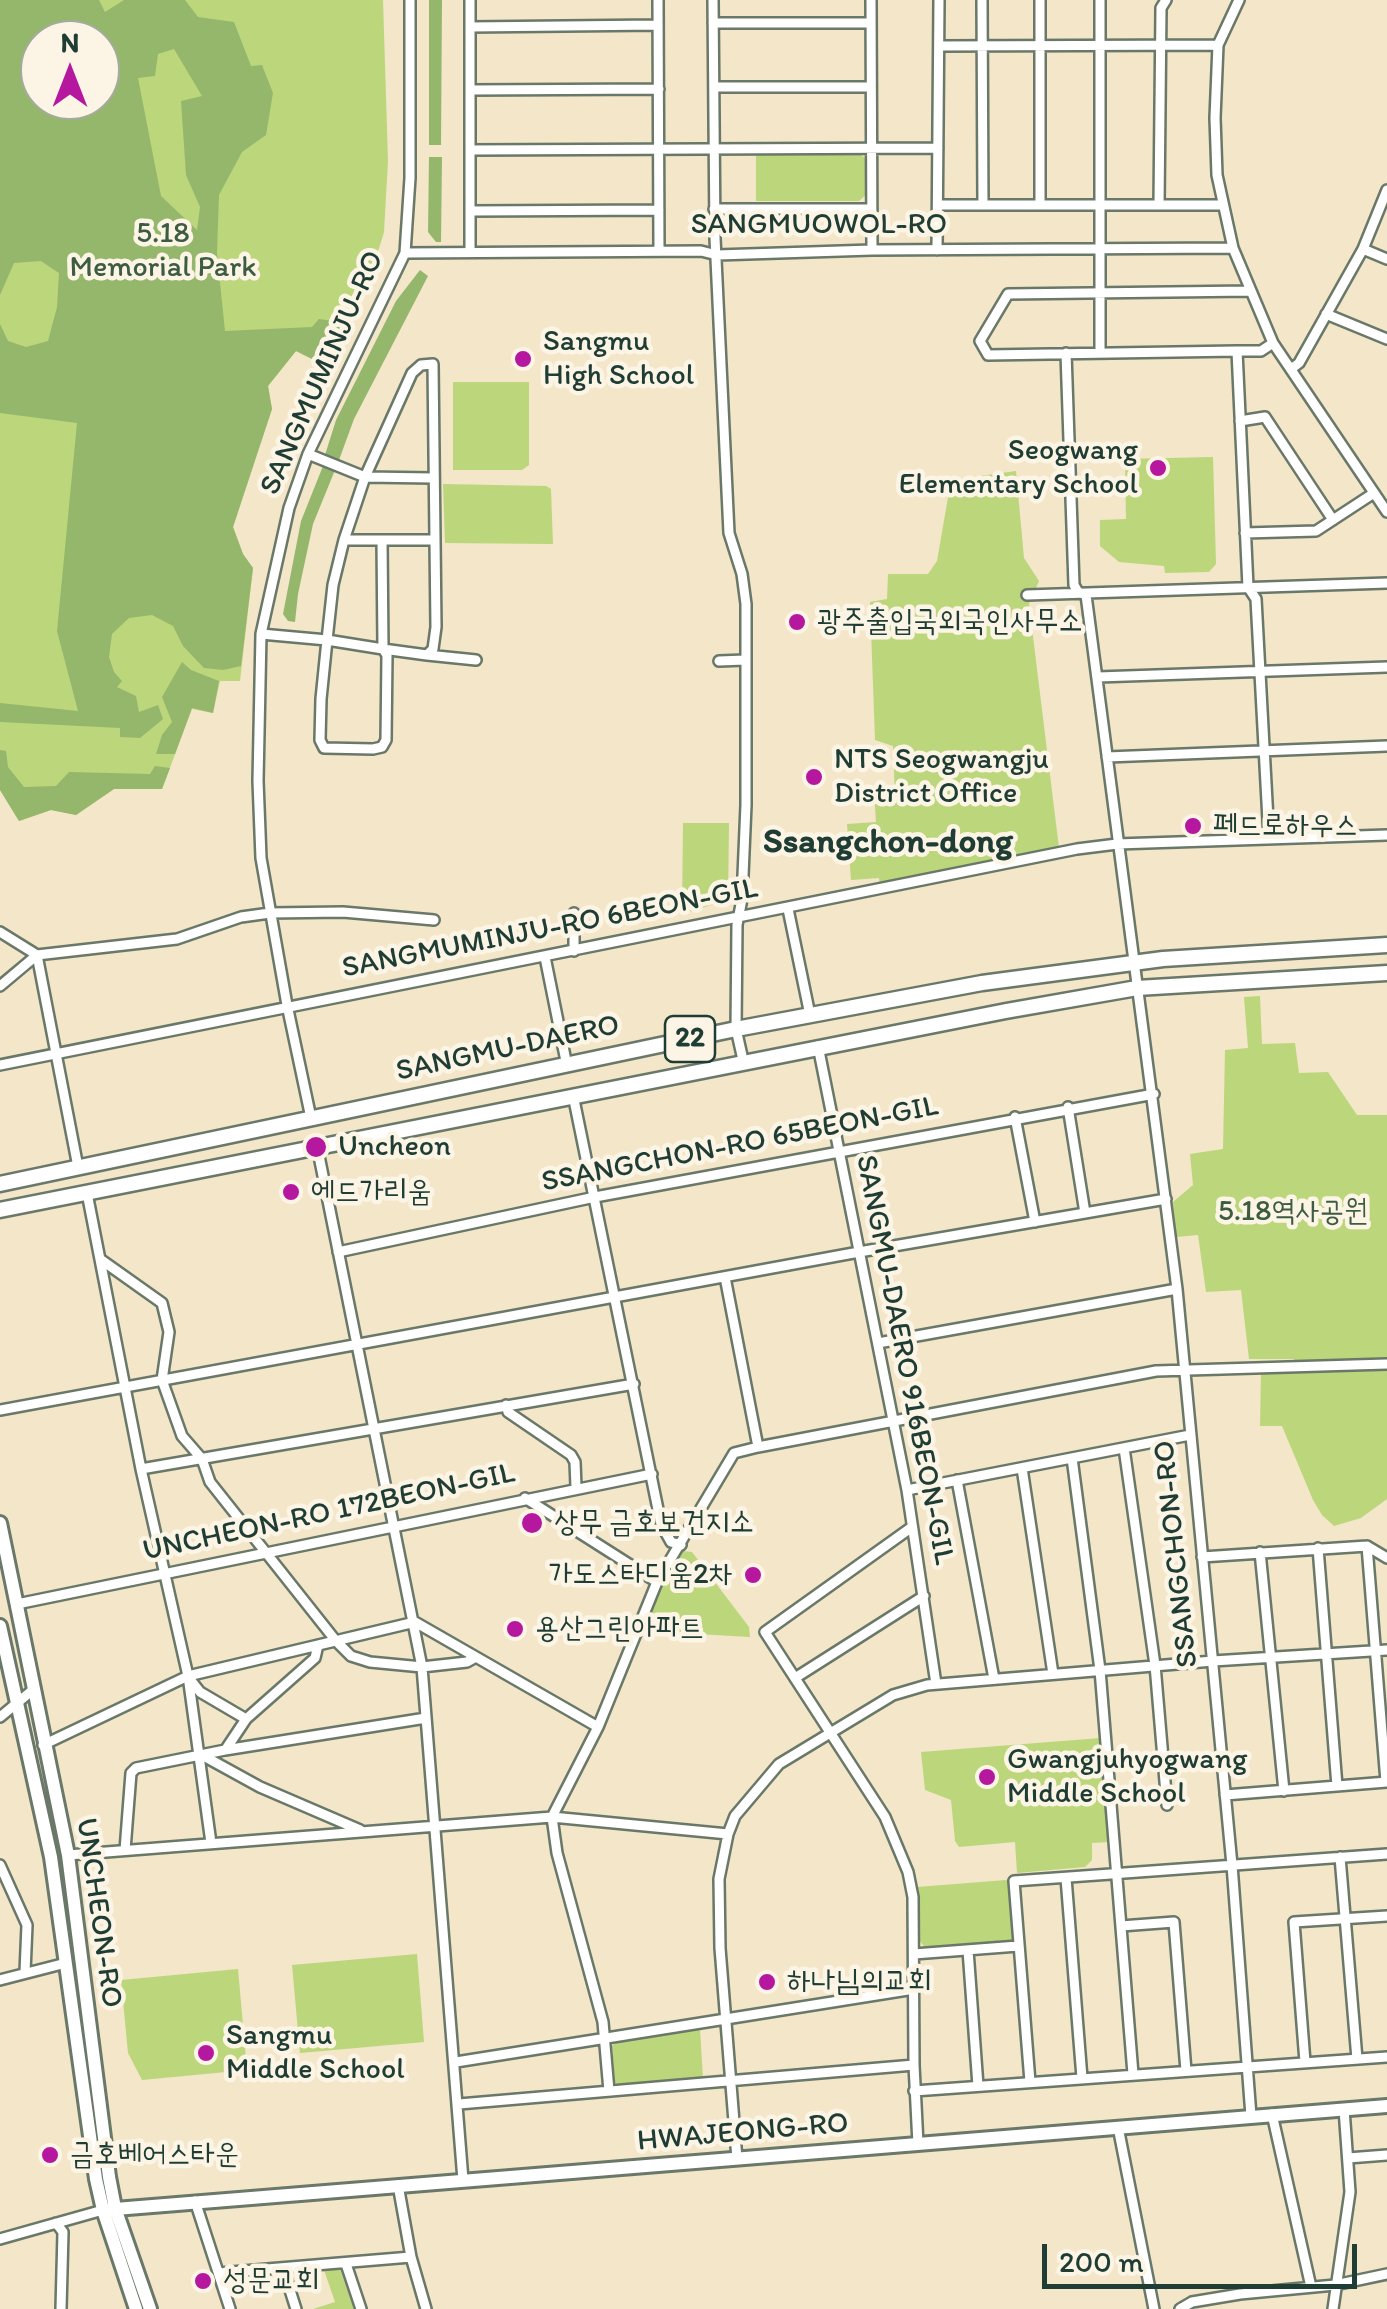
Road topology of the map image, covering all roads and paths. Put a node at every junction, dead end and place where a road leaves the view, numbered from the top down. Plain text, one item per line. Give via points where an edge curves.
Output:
1 (410, 0) edge
2 (470, 0) edge
3 (658, 0) edge
4 (713, 0) edge
5 (871, 0) edge
6 (938, 0) edge
7 (982, 0) edge
8 (1040, 0) edge
9 (1100, 0) edge
10 (1166, 0) edge
11 (1239, 0) edge
12 (871, 23) junction
13 (714, 24) junction
14 (658, 25) junction
15 (470, 27) junction
16 (1218, 45) junction
17 (938, 46) junction
18 (982, 46) junction
19 (1041, 46) junction
20 (1100, 46) junction
21 (1160, 46) junction
22 (714, 87) junction
23 (871, 87) junction
24 (658, 89) junction
25 (470, 90) junction
26 (871, 148) junction
27 (938, 148) junction
28 (659, 149) junction
29 (713, 149) junction
30 (470, 150) junction
31 (1387, 190) edge
32 (938, 205) junction
33 (982, 205) junction
34 (1040, 205) junction
35 (1100, 205) junction
36 (1159, 205) junction
37 (1222, 205) junction
38 (714, 208) junction
39 (872, 208) junction
40 (659, 210) junction
41 (470, 211) junction
42 (1101, 248) junction
43 (1234, 248) junction
44 (1363, 249) junction
45 (872, 250) junction
46 (937, 250) junction
47 (660, 251) junction
48 (470, 252) junction
49 (405, 253) junction
50 (716, 254) junction
51 (1387, 259) edge
52 (1250, 291) junction
53 (1100, 293) junction
54 (1326, 314) junction
55 (1387, 339) edge
56 (1274, 343) junction
57 (1237, 351) junction
58 (1066, 353) junction
59 (1100, 353) junction
60 (1291, 369) junction
61 (1240, 421) junction
62 (308, 454) junction
63 (365, 477) junction
64 (433, 478) junction
65 (1374, 494) junction
66 (1387, 512) edge
67 (1333, 520) junction
68 (1245, 533) junction
69 (344, 540) junction
70 (382, 540) junction
71 (434, 540) junction
72 (1387, 583) edge
73 (1248, 587) junction
74 (1027, 594) dead end
75 (1086, 594) junction
76 (262, 634) junction
77 (327, 640) junction
78 (383, 649) junction
79 (427, 655) junction
80 (476, 660) dead end
81 (745, 660) junction
82 (720, 661) dead end
83 (1387, 666) edge
84 (1260, 671) junction
85 (1098, 677) junction
86 (1387, 746) edge
87 (1264, 750) junction
88 (1107, 756) junction
89 (1387, 836) edge
90 (1269, 839) junction
91 (1117, 844) junction
92 (788, 909) junction
93 (270, 913) junction
94 (574, 913) dead end
95 (739, 918) junction
96 (434, 920) dead end
97 (0, 932) edge
98 (1387, 946) edge
99 (574, 951) junction
100 (37, 956) junction
101 (545, 957) junction
102 (1134, 962) junction
103 (1387, 972) edge
104 (0, 986) edge
105 (1138, 988) junction
106 (287, 1005) junction
107 (810, 1015) junction
108 (736, 1029) junction
109 (818, 1046) junction
110 (55, 1053) junction
111 (743, 1060) junction
112 (0, 1064) edge
113 (567, 1066) junction
114 (1154, 1094) junction
115 (573, 1096) junction
116 (1068, 1107) junction
117 (1015, 1117) junction
118 (311, 1118) junction
119 (317, 1146) junction
120 (838, 1150) junction
121 (78, 1167) junction
122 (0, 1184) edge
123 (87, 1192) junction
124 (595, 1197) junction
125 (1166, 1200) junction
126 (0, 1210) edge
127 (1085, 1213) junction
128 (1035, 1222) junction
129 (338, 1252) junction
130 (859, 1252) junction
131 (100, 1259) junction
132 (725, 1276) junction
133 (1176, 1289) junction
134 (616, 1297) junction
135 (878, 1343) junction
136 (357, 1344) junction
137 (1387, 1364) edge
138 (1184, 1369) junction
139 (162, 1380) junction
140 (634, 1384) junction
141 (125, 1387) junction
142 (506, 1405) junction
143 (0, 1410) edge
144 (892, 1420) junction
145 (374, 1428) junction
146 (1190, 1435) junction
147 (758, 1448) junction
148 (1124, 1448) junction
149 (1072, 1458) junction
150 (202, 1459) junction
151 (1022, 1468) junction
152 (142, 1470) junction
153 (652, 1474) junction
154 (958, 1480) junction
155 (576, 1487) junction
156 (906, 1490) junction
157 (525, 1498) junction
158 (0, 1523) edge
159 (394, 1527) junction
160 (912, 1527) junction
161 (682, 1545) junction
162 (1367, 1546) junction
163 (1318, 1548) junction
164 (1260, 1552) junction
165 (264, 1554) junction
166 (1202, 1557) junction
167 (1387, 1558) edge
168 (164, 1573) junction
169 (657, 1582) junction
170 (924, 1596) junction
171 (17, 1604) junction
172 (415, 1622) junction
173 (0, 1626) edge
174 (336, 1641) junction
175 (318, 1645) junction
176 (1387, 1650) edge
177 (1375, 1651) junction
178 (1325, 1654) junction
179 (474, 1658) junction
180 (1273, 1658) junction
181 (1213, 1661) junction
182 (1155, 1666) junction
183 (422, 1667) junction
184 (1100, 1670) junction
185 (1052, 1674) junction
186 (188, 1676) junction
187 (796, 1678) junction
188 (994, 1679) junction
189 (936, 1684) junction
190 (34, 1688) junction
191 (16, 1703) junction
192 (0, 1717) edge
193 (246, 1718) junction
194 (426, 1718) junction
195 (598, 1728) junction
196 (830, 1732) junction
197 (43, 1745) junction
198 (225, 1750) junction
199 (200, 1754) junction
200 (1386, 1782) edge
201 (1337, 1786) junction
202 (1284, 1790) junction
203 (1225, 1795) junction
204 (1166, 1804) dead end
205 (552, 1817) junction
206 (435, 1824) junction
207 (362, 1831) junction
208 (728, 1834) junction
209 (211, 1843) junction
210 (125, 1850) junction
211 (1387, 1854) edge
212 (68, 1855) junction
213 (1340, 1857) junction
214 (0, 1864) edge
215 (1232, 1866) junction
216 (1115, 1874) junction
217 (1066, 1878) junction
218 (1387, 1916) edge
219 (1345, 1918) junction
220 (1120, 1926) junction
221 (1018, 1946) junction
222 (968, 1950) junction
223 (914, 1954) junction
224 (66, 1963) junction
225 (26, 1972) junction
226 (0, 1980) edge
227 (914, 1988) junction
228 (726, 2018) junction
229 (605, 2038) junction
230 (1387, 2056) edge
231 (1357, 2059) junction
232 (456, 2062) junction
233 (1305, 2062) junction
234 (914, 2065) junction
235 (1247, 2066) junction
236 (1186, 2071) junction
237 (1134, 2074) junction
238 (1082, 2078) junction
239 (730, 2080) junction
240 (1030, 2082) junction
241 (978, 2086) junction
242 (609, 2091) junction
243 (914, 2091) junction
244 (459, 2104) junction
245 (1387, 2106) edge
246 (1344, 2109) junction
247 (1272, 2114) junction
248 (1251, 2116) junction
249 (1118, 2127) junction
250 (918, 2144) junction
251 (1387, 2155) edge
252 (1348, 2158) junction
253 (736, 2159) junction
254 (463, 2180) junction
255 (398, 2185) junction
256 (195, 2201) junction
257 (109, 2209) junction
258 (56, 2223) junction
259 (0, 2239) edge
260 (411, 2257) junction
261 (346, 2264) junction
262 (283, 2268) junction
263 (219, 2273) junction
264 (1387, 2274) edge
265 (1335, 2285) junction
266 (1310, 2287) junction
267 (61, 2309) edge
268 (136, 2309) edge
269 (150, 2309) edge
270 (230, 2309) edge
271 (296, 2309) edge
272 (361, 2309) edge
273 (426, 2309) edge
274 (1154, 2309) edge
275 (1180, 2309) edge
276 (1333, 2309) edge

1 - 49 street, SANGMUMINJU-RO
2 - 15 street
3 - 14 street
4 - 13 street
5 - 12 street
6 - 17 street
7 - 18 street
8 - 19 street
9 - 20 street
10 - 21 street
11 - 16 street
12 - 13 street
12 - 23 street
13 - 22 street
14 - 15 street
14 - 24 street
15 - 25 street
16 - 21 street
16 - 37 street
17 - 18 street
17 - 27 street
18 - 19 street
18 - 33 street
19 - 20 street
19 - 34 street
20 - 21 street
20 - 35 street
21 - 36 street
22 - 23 street
22 - 29 street
23 - 26 street
24 - 25 street
24 - 28 street
25 - 30 street
26 - 27 street
26 - 29 street
26 - 39 street
27 - 32 street
28 - 29 street
28 - 30 street
28 - 40 street
29 - 38 street
30 - 41 street
31 - 44 street
32 - 33 street
32 - 46 street
33 - 34 street
34 - 35 street
35 - 36 street
35 - 42 street
36 - 37 street
37 - 43 street
38 - 39 street
38 - 50 street
39 - 45 street
40 - 41 street
40 - 47 street
41 - 48 street
42 - 43 street, SANGMUOWOL-RO
42 - 46 street, SANGMUOWOL-RO
42 - 53 street
43 - 52 street
44 - 51 street
44 - 54 street
45 - 46 street, SANGMUOWOL-RO
45 - 50 street, SANGMUOWOL-RO
47 - 48 street, SANGMUOWOL-RO
47 - 50 street, SANGMUOWOL-RO
48 - 49 street, SANGMUOWOL-RO
49 - 62 street, SANGMUMINJU-RO
50 - 81 street via 728,533 745,590
52 - 53 street
52 - 56 street
53 - 58 street via 1008,294 980,341 988,354
53 - 59 street
54 - 55 street
54 - 60 street
56 - 57 street
56 - 60 street
57 - 59 street
57 - 61 street
58 - 59 street
58 - 75 street, SSANGCHON-RO via 1074,584
60 - 65 street
61 - 67 street via 1265,418
61 - 68 street
62 - 63 street
62 - 76 street, SANGMUMINJU-RO via 277,554
63 - 64 street
63 - 64 street via 412,374 433,364
63 - 69 street
64 - 71 street
65 - 66 street
65 - 67 street
67 - 68 street via 1316,531
68 - 73 street
69 - 70 street
69 - 77 street
70 - 71 street
70 - 78 street
71 - 79 street via 436,626
72 - 73 street
73 - 75 street
73 - 84 street via 1256,599
74 - 75 street
75 - 85 street, SSANGCHON-RO
76 - 77 street
76 - 93 street, SANGMUMINJU-RO via 259,811
77 - 78 street
77 - 78 street via 324,748 382,748
78 - 79 street
79 - 80 street
81 - 82 street
81 - 95 street
83 - 84 street
84 - 85 street
84 - 87 street
85 - 88 street, SSANGCHON-RO
86 - 87 street
87 - 88 street
87 - 90 street
88 - 91 street, SSANGCHON-RO
89 - 90 street, SANGMUMINJU-RO 6BEON-GIL
90 - 91 street, SANGMUMINJU-RO 6BEON-GIL
91 - 92 street, SANGMUMINJU-RO 6BEON-GIL
91 - 102 street, SSANGCHON-RO
92 - 95 street, SANGMUMINJU-RO 6BEON-GIL
92 - 107 street
93 - 96 street
93 - 100 street via 177,939
93 - 106 street, SANGMUMINJU-RO
94 - 99 street
95 - 99 street, SANGMUMINJU-RO 6BEON-GIL
95 - 108 street
97 - 100 street
98 - 102 main road, SANGMU-DAERO / 22
99 - 101 street, SANGMUMINJU-RO 6BEON-GIL
100 - 104 street
100 - 110 street
101 - 106 street, SANGMUMINJU-RO 6BEON-GIL
101 - 113 street
102 - 105 street, SSANGCHON-RO
102 - 107 main road, SANGMU-DAERO / 22
103 - 105 main road, SANGMU-DAERO / 22
105 - 109 main road, SANGMU-DAERO / 22
105 - 114 street, SSANGCHON-RO
106 - 110 street, SANGMUMINJU-RO 6BEON-GIL
106 - 118 street, SANGMUMINJU-RO
107 - 108 main road, SANGMU-DAERO / 22
108 - 111 street
108 - 113 main road, SANGMU-DAERO / 22
109 - 111 main road, SANGMU-DAERO / 22
109 - 120 street, SANGMU-DAERO 916BEON-GIL
110 - 112 street, SANGMUMINJU-RO 6BEON-GIL
110 - 121 street
111 - 115 main road, SANGMU-DAERO / 22
113 - 118 main road, SANGMU-DAERO / 22
114 - 116 street, SSANGCHON-RO 65BEON-GIL
114 - 125 street, SSANGCHON-RO
115 - 119 main road, SANGMU-DAERO / 22
115 - 124 street
116 - 117 street, SSANGCHON-RO 65BEON-GIL
116 - 127 street
117 - 120 street, SSANGCHON-RO 65BEON-GIL
117 - 128 street
118 - 121 main road, SANGMU-DAERO / 22
119 - 123 main road, SANGMU-DAERO / 22
119 - 129 street
120 - 124 street, SSANGCHON-RO 65BEON-GIL
120 - 130 street, SANGMU-DAERO 916BEON-GIL
121 - 122 main road, SANGMU-DAERO / 22
123 - 126 main road, SANGMU-DAERO / 22
123 - 131 street
124 - 129 street, SSANGCHON-RO 65BEON-GIL
124 - 134 street
125 - 127 street
125 - 133 street, SSANGCHON-RO
127 - 128 street
128 - 130 street
129 - 136 street
130 - 132 street
130 - 135 street, SANGMU-DAERO 916BEON-GIL
131 - 139 street via 162,1304 169,1322
131 - 141 street
132 - 134 street
132 - 147 street
133 - 135 street
133 - 138 street, SSANGCHON-RO
134 - 136 street
134 - 140 street
135 - 144 street, SANGMU-DAERO 916BEON-GIL
136 - 139 street
136 - 145 street
137 - 138 street
138 - 144 street
138 - 146 street, SSANGCHON-RO
139 - 141 street
139 - 150 street via 182,1436
140 - 142 street
140 - 153 street
141 - 143 street
141 - 152 street
142 - 145 street
142 - 155 street via 571,1455
144 - 147 street
144 - 156 street, SANGMU-DAERO 916BEON-GIL
145 - 150 street
145 - 159 street
146 - 148 street
146 - 166 street, SSANGCHON-RO
147 - 161 street via 734,1453
148 - 149 street
148 - 182 street
149 - 151 street
149 - 184 street
150 - 152 street
150 - 165 street via 210,1482
151 - 154 street
151 - 185 street
152 - 168 street
153 - 155 street, UNCHEON-RO 172BEON-GIL
153 - 161 street via 664,1534
154 - 156 street
154 - 188 street
155 - 157 street, UNCHEON-RO 172BEON-GIL
156 - 160 street, SANGMU-DAERO 916BEON-GIL
157 - 159 street, UNCHEON-RO 172BEON-GIL
157 - 169 street
158 - 171 street, UNCHEON-RO
159 - 165 street, UNCHEON-RO 172BEON-GIL
159 - 172 street
160 - 170 street, SANGMU-DAERO 916BEON-GIL
160 - 187 street via 765,1632
161 - 169 street
162 - 163 street
162 - 167 street
162 - 177 street
163 - 164 street
163 - 178 street
164 - 166 street
164 - 180 street
165 - 168 street, UNCHEON-RO 172BEON-GIL
165 - 174 street
166 - 181 street, SSANGCHON-RO
168 - 171 street, UNCHEON-RO 172BEON-GIL
168 - 186 street
169 - 195 street
170 - 187 street
170 - 189 street, SANGMU-DAERO 916BEON-GIL
171 - 190 street, UNCHEON-RO
172 - 174 street
172 - 179 street
172 - 183 street
173 - 191 street, UNCHEON-RO
174 - 175 street
174 - 183 street via 370,1662
175 - 186 street
175 - 193 street via 315,1658
176 - 177 street
177 - 178 street
177 - 200 street
178 - 180 street
178 - 201 street
179 - 183 street
179 - 195 street
180 - 181 street
180 - 202 street
181 - 182 street
181 - 203 street, SSANGCHON-RO
182 - 184 street
182 - 204 street
183 - 194 street
184 - 185 street
184 - 216 street
185 - 188 street
186 - 193 street via 200,1692
186 - 197 street
186 - 199 street
187 - 196 street
188 - 189 street
189 - 196 street via 892,1694
190 - 191 street
190 - 197 street, UNCHEON-RO
191 - 192 street
191 - 224 street, UNCHEON-RO via 51,1857
193 - 198 street
194 - 198 street
194 - 206 street
195 - 205 street
196 - 208 street via 769,1772
196 - 223 street via 898,1844 911,1885
197 - 212 street, UNCHEON-RO
198 - 199 street
199 - 207 street
199 - 209 street
199 - 210 street via 131,1773
200 - 201 street
201 - 202 street
202 - 203 street
203 - 215 street, SSANGCHON-RO
205 - 206 street
205 - 208 street
205 - 229 street
206 - 207 street
206 - 232 street
207 - 209 street
208 - 228 street via 718,1886
209 - 210 street
210 - 212 street
211 - 213 street
212 - 257 street, UNCHEON-RO
213 - 215 street
213 - 219 street
214 - 225 street via 27,1925
215 - 216 street
215 - 235 street, SSANGCHON-RO
216 - 217 street
216 - 220 street
217 - 221 street via 1014,1882
217 - 238 street
218 - 219 street
219 - 231 street
219 - 233 street via 1294,1922
220 - 236 street via 1174,1922
220 - 237 street
221 - 222 street
221 - 240 street
222 - 223 street
222 - 241 street
223 - 227 street
224 - 225 street
224 - 257 street, UNCHEON-RO
225 - 226 street
227 - 228 street
227 - 234 street
228 - 229 street
228 - 239 street
229 - 232 street
229 - 242 street
230 - 231 street
231 - 233 street
232 - 244 street
233 - 235 street
234 - 239 street
234 - 243 street
235 - 236 street
235 - 248 street, SSANGCHON-RO
236 - 237 street
237 - 238 street
238 - 240 street
239 - 242 street
239 - 253 street
240 - 241 street
241 - 243 street
242 - 244 street
243 - 250 street
244 - 254 street
245 - 246 street, HWAJEONG-RO
246 - 247 street, HWAJEONG-RO
246 - 252 street
247 - 248 street, HWAJEONG-RO
247 - 266 street
248 - 249 street, HWAJEONG-RO
249 - 250 street, HWAJEONG-RO
249 - 274 street
250 - 253 street, HWAJEONG-RO
251 - 252 street
252 - 265 street via 1350,2192
253 - 254 street, HWAJEONG-RO
254 - 255 street, HWAJEONG-RO
255 - 256 street, HWAJEONG-RO
255 - 260 street
256 - 257 street, HWAJEONG-RO
256 - 263 street
257 - 258 street
257 - 268 street, UNCHEON-RO
257 - 269 street, UNCHEON-RO
258 - 259 street
258 - 267 street via 63,2232
260 - 261 street
260 - 273 street
261 - 262 street
261 - 272 street
262 - 263 street
262 - 271 street
263 - 270 street
264 - 265 street
265 - 266 street
265 - 276 street
266 - 275 street

